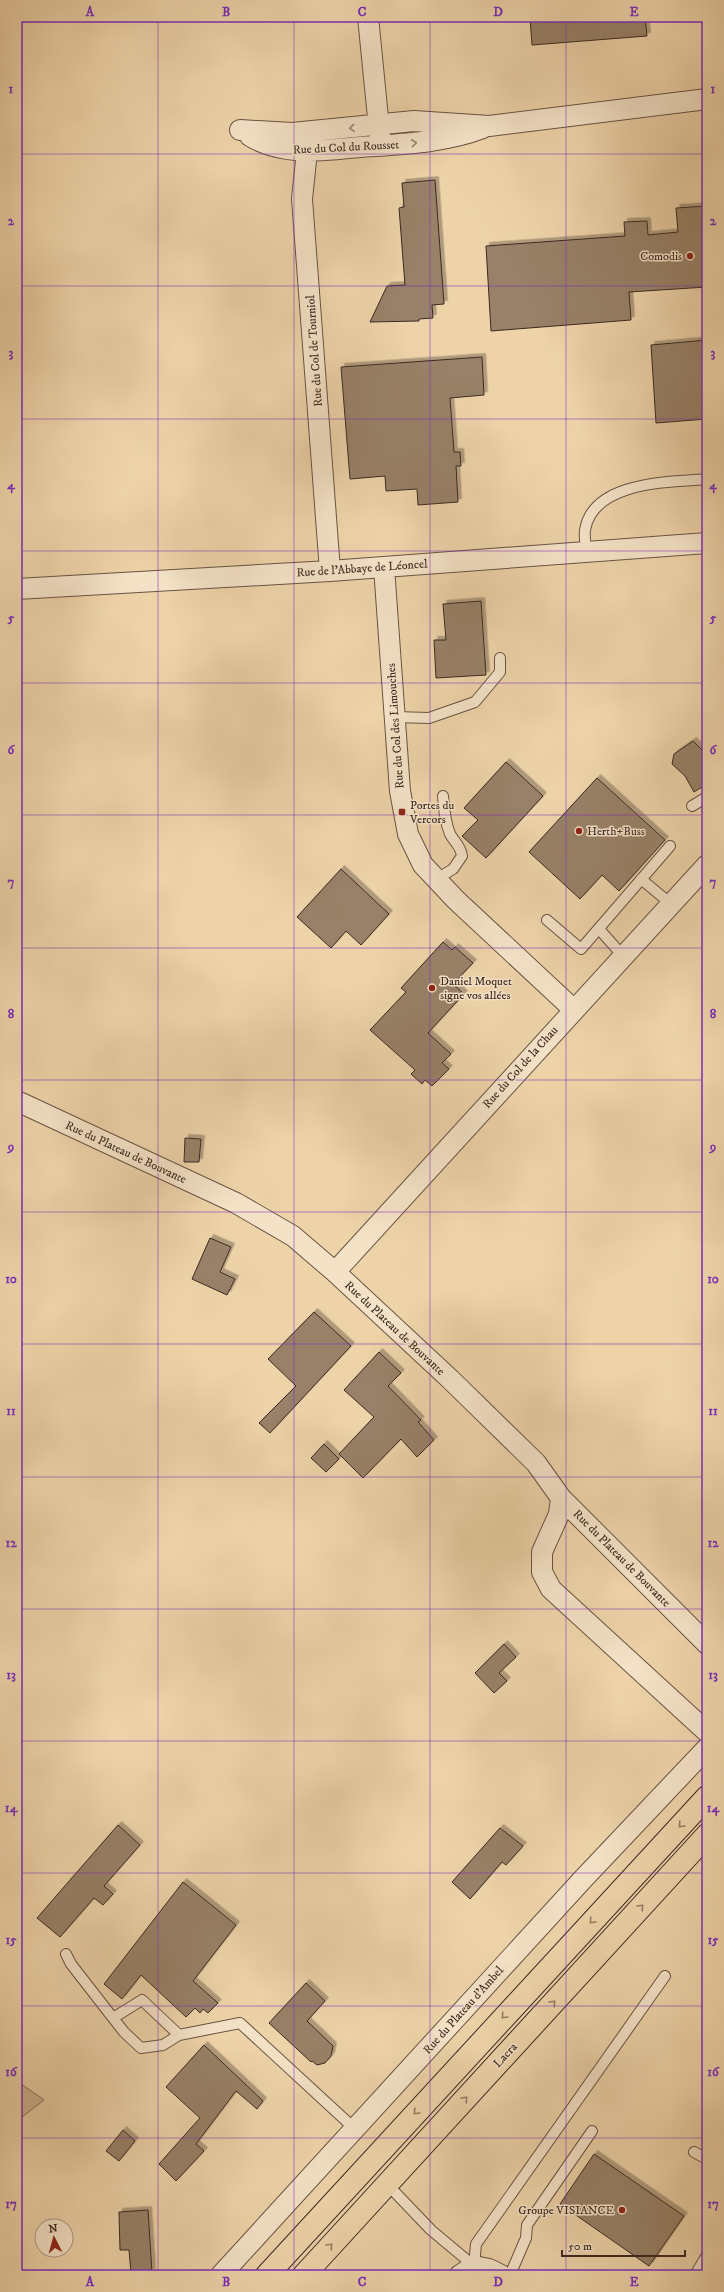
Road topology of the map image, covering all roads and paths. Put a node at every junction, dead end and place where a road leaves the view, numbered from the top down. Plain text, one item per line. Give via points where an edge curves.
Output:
1 (368, 17) edge
2 (707, 99) edge
3 (378, 125) junction
4 (488, 126) junction
5 (309, 141) junction
6 (381, 146) junction
7 (707, 479) edge
8 (707, 543) edge
9 (586, 552) junction
10 (384, 567) junction
11 (330, 571) junction
12 (17, 589) edge
13 (500, 658) dead end
14 (395, 716) junction
15 (443, 796) dead end
16 (707, 797) edge
17 (692, 806) dead end
18 (670, 846) dead end
19 (707, 865) edge
20 (641, 879) junction
21 (435, 880) junction
22 (671, 904) junction
23 (547, 920) dead end
24 (599, 929) junction
25 (623, 956) junction
26 (573, 1009) junction
27 (17, 1101) edge
28 (335, 1272) junction
29 (561, 1498) junction
30 (707, 1644) edge
31 (707, 1732) edge
32 (707, 1748) edge
33 (707, 1797) edge
34 (707, 1835) edge
35 (66, 1954) dead end
36 (665, 1976) dead end
37 (113, 2018) junction
38 (180, 2035) junction
39 (355, 2129) junction
40 (592, 2131) dead end
41 (694, 2152) dead end
42 (707, 2159) edge
43 (387, 2184) junction
44 (707, 2255) edge
45 (467, 2270) edge
46 (221, 2275) edge
47 (267, 2275) edge
48 (304, 2275) edge
49 (501, 2275) edge
50 (510, 2275) edge
51 (694, 2275) edge

1 - 3 street
2 - 4 street, Rue du Col du Rousset
3 - 4 street, Rue du Col du Rousset via 414,121
3 -> 5 street, Rue du Col du Rousset
3 - 6 street
6 -> 4 street, Rue du Col du Rousset via 458,138
5 - 6 street, Rue du Col du Rousset
5 - 11 street, Rue du Col de Tourniol via 302,199
7 - 9 lane via 644,484 615,494 594,510 585,530
8 - 9 street, Rue de l'Abbaye de Léoncel
9 - 10 street, Rue de l'Abbaye de Léoncel
10 - 11 street, Rue de l'Abbaye de Léoncel
10 - 14 street, Rue du Col des Limouches
11 - 12 street, Rue de l'Abbaye de Léoncel
13 - 14 lane via 500,672 475,702 429,718
14 - 21 street, Rue du Col des Limouches via 402,812 416,852
15 - 21 lane via 445,819 451,835 461,848 462,856 453,869
16 - 17 lane
18 - 20 lane
19 - 22 street, Rue du Col de la Chau
20 - 22 lane
20 - 24 lane
21 - 26 street, Rue du Col des Limouches
22 - 25 street, Rue du Col de la Chau
23 - 24 lane via 581,949
24 - 25 lane
25 - 26 street, Rue du Col de la Chau
26 - 28 street, Rue du Col de la Chau
27 - 28 street, Rue du Plateau de Bouvante via 236,1203 293,1236
28 - 29 street, Rue du Plateau de Bouvante via 536,1463
29 - 30 street, Rue du Plateau de Bouvante
29 - 31 street via 559,1514 542,1552 542,1572 551,1589
32 - 39 street, Rue du Plateau d'Ambel via 584,1878
33 -> 47 highway
43 -> 34 highway, Lacra
35 - 37 lane
36 - 45 lane via 476,2244
37 - 38 lane via 141,2048 163,2045
37 - 38 lane via 142,2000
38 - 39 lane via 240,2023
39 - 46 street, Rue du Plateau d'Ambel
40 - 50 lane via 527,2225 526,2238
41 - 42 lane
43 - 45 lane
48 -> 43 highway, Lacra
44 - 51 lane
45 - 49 street via 489,2269

